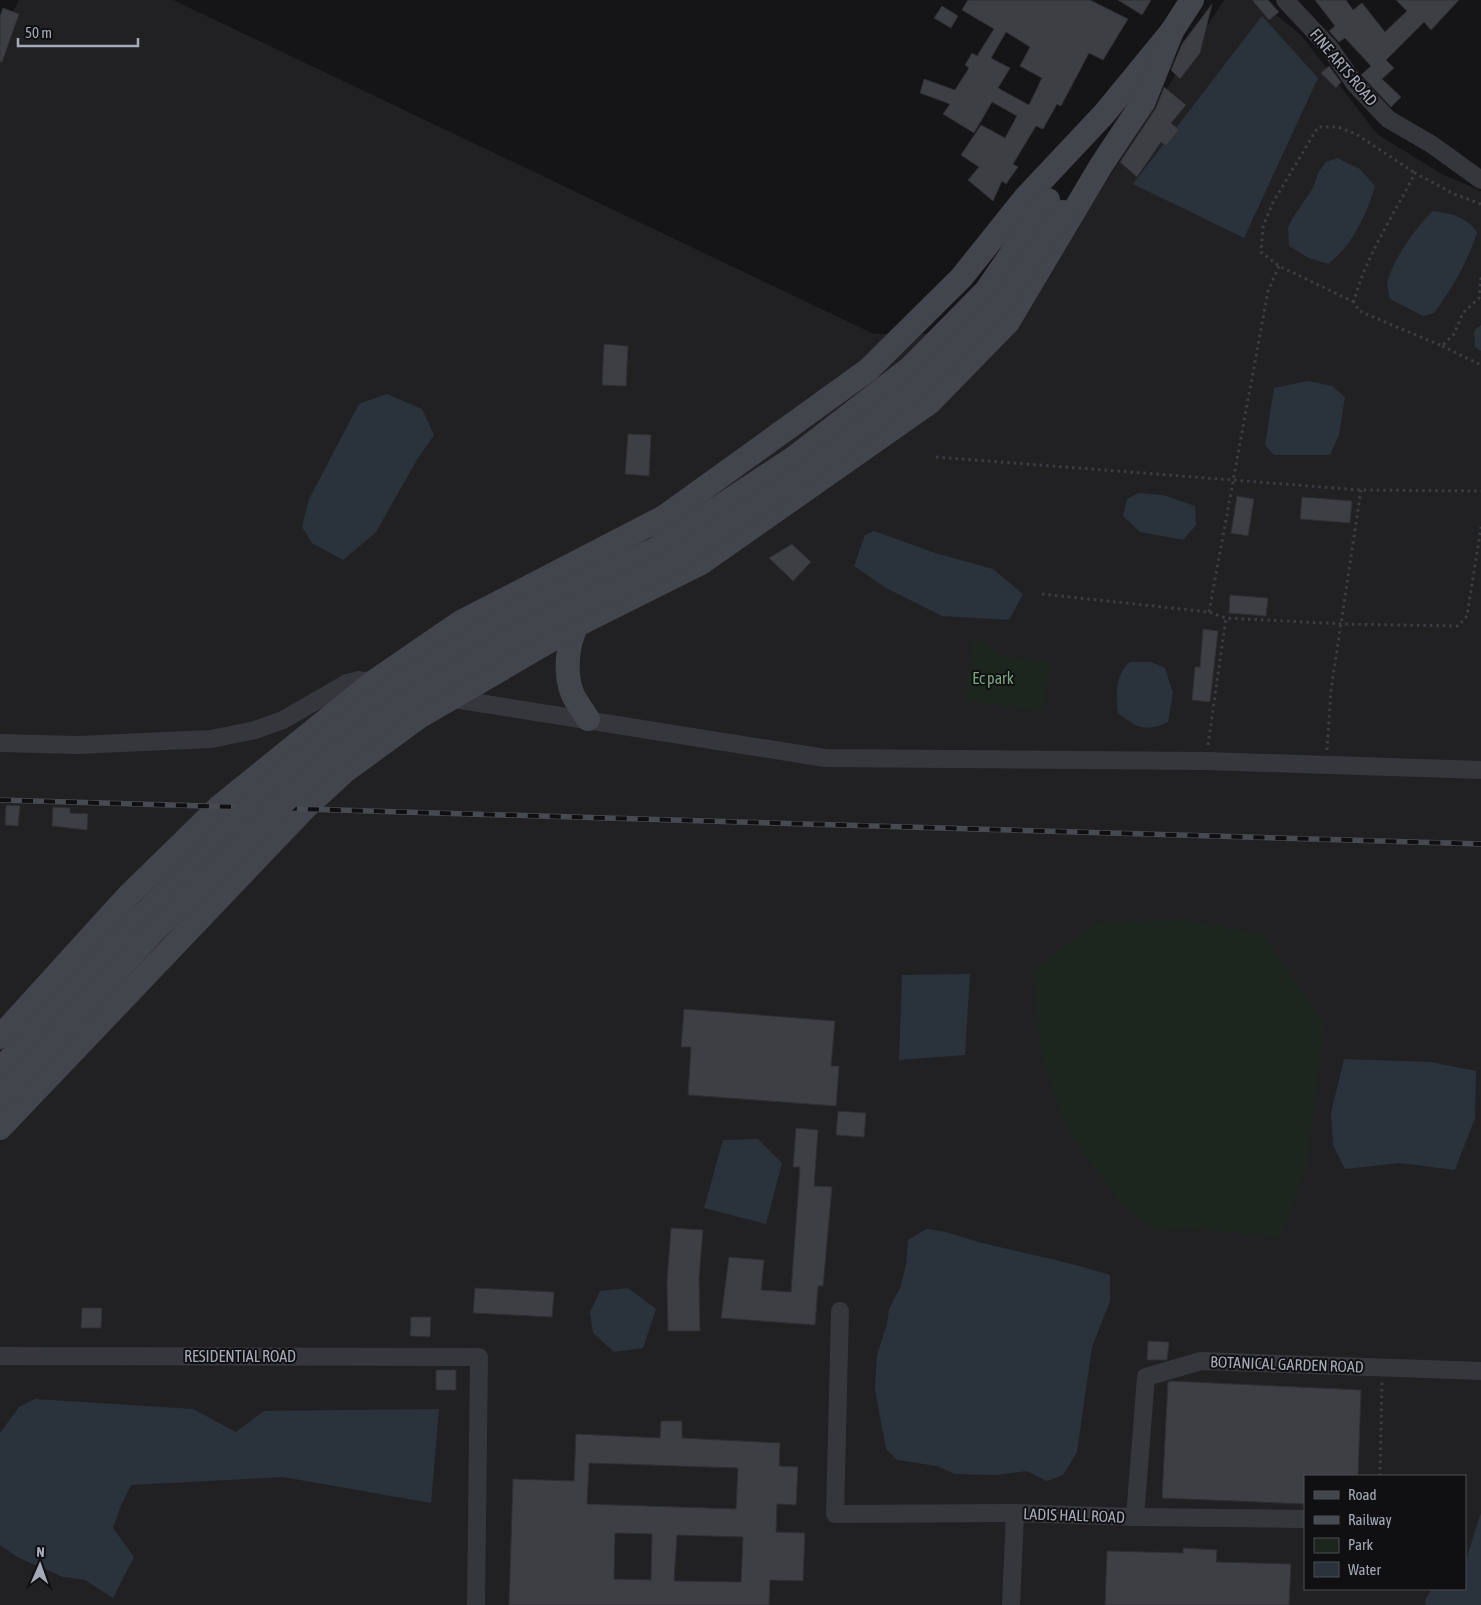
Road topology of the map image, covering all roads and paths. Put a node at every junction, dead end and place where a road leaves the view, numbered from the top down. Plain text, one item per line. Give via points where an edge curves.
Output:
1 (1192, 0) edge
2 (1285, 0) edge
3 (1172, 31) junction
4 (1078, 143) junction
5 (1102, 164) junction
6 (1415, 173) junction
7 (1481, 180) edge
8 (1481, 204) edge
9 (1056, 206) junction
10 (1279, 266) junction
11 (1481, 276) edge
12 (1480, 299) edge
13 (1354, 302) junction
14 (1442, 346) junction
15 (1481, 365) edge
16 (936, 457) dead end
17 (1232, 481) junction
18 (1361, 490) junction
19 (1481, 491) edge
20 (1481, 527) edge
21 (1042, 594) dead end
22 (1209, 612) junction
23 (1226, 618) junction
24 (1343, 624) junction
25 (577, 625) junction
26 (372, 683) junction
27 (451, 698) junction
28 (588, 719) junction
29 (0, 743) edge
30 (1206, 761) junction
31 (1326, 764) junction
32 (1481, 770) edge
33 (0, 1037) edge
34 (0, 1070) edge
35 (0, 1098) edge
36 (0, 1128) edge
37 (840, 1311) dead end
38 (0, 1356) edge
39 (1481, 1371) edge
40 (1382, 1378) dead end
41 (1380, 1475) edge
42 (1015, 1514) junction
43 (1135, 1517) junction
44 (1304, 1519) edge
45 (476, 1605) edge
46 (1011, 1605) edge

1 - 3 main road
2 - 7 street, FINE ARTS ROAD via 1330,48 1355,84 1388,119 1431,144
3 - 4 main road
3 - 5 main road via 1144,101
4 - 9 main road
4 - 26 main road via 1024,198 961,278 868,370 664,518 461,622
5 - 9 main road
5 - 25 main road via 1008,322 929,403 701,562
6 - 8 path
6 - 10 path via 1356,134 1338,127 1318,127 1272,204 1263,227 1261,252
6 - 13 path via 1371,259
9 - 34 main road, bridge via 986,291 910,368 795,457 654,550 521,610 393,687 297,762 137,920
9 - 35 main road, bridge via 1001,303 923,383 806,472 663,566 530,627 404,703 310,776 151,934
10 - 13 path
10 - 17 path via 1268,291
11 - 12 path
12 - 14 path via 1463,313 1454,334
13 - 14 path via 1359,311
14 - 15 path
16 - 17 path
17 - 18 path
17 - 22 path
18 - 19 path
18 - 24 path
20 - 24 path via 1467,616 1458,626
21 - 22 path
22 - 23 path
23 - 24 path
23 - 30 path
24 - 31 path via 1331,690
25 - 27 main road
25 - 28 main road via 569,640 568,662 572,694
26 - 27 street
26 - 29 street via 359,680 347,683 283,720 255,730 211,739 77,745
26 - 33 main road via 219,807 128,896
27 - 28 street
27 - 36 main road via 419,717 345,771 318,796
28 - 30 street via 825,758
30 - 31 street
31 - 32 street
37 - 42 street via 835,1514
38 - 45 street, RESIDENTIAL ROAD via 479,1357
39 - 43 street, BOTANICAL GARDEN ROAD via 1201,1361 1146,1377
40 - 41 path
42 - 43 street, LADIS HALL ROAD
42 - 46 street, LADIS HALL ROAD
43 - 44 street, LADIS HALL ROAD

